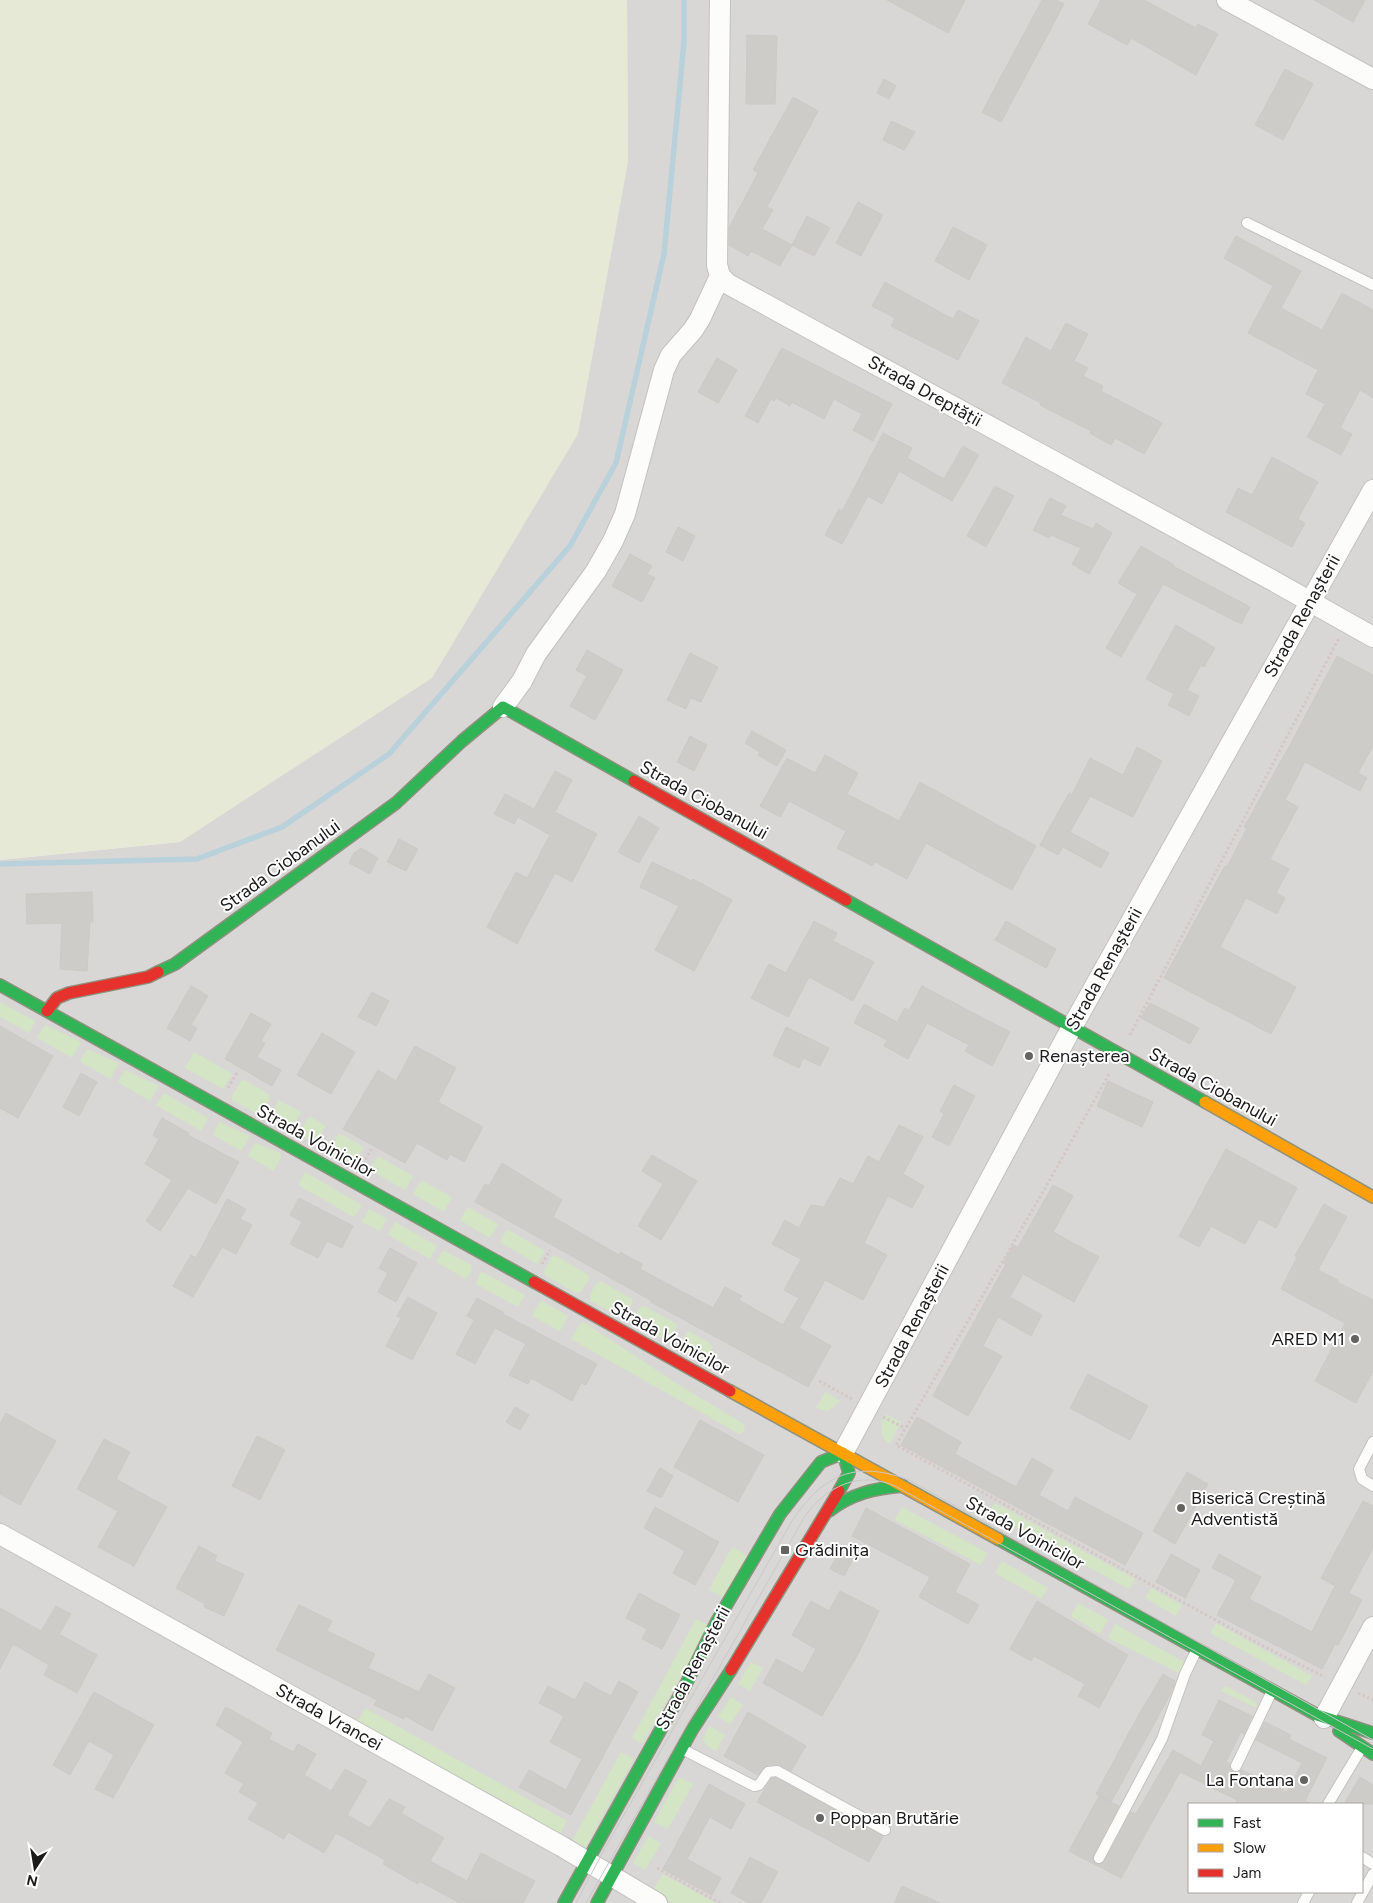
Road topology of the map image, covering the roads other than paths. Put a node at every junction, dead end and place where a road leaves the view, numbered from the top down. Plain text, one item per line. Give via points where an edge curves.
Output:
1 (720, 0) edge
2 (1226, 0) edge
3 (1373, 79) edge
4 (1247, 223) dead end
5 (720, 276) junction
6 (1373, 285) edge
7 (1373, 490) edge
8 (1309, 601) junction
9 (1373, 638) edge
10 (503, 707) junction
11 (0, 985) edge
12 (47, 1011) junction
13 (1072, 1027) junction
14 (1373, 1197) edge
15 (794, 1427) junction
16 (801, 1442) dead end
17 (1373, 1442) edge
18 (843, 1453) junction
19 (802, 1468) dead end
20 (902, 1486) junction
21 (1373, 1486) edge
22 (790, 1500) junction
23 (820, 1522) junction
24 (0, 1534) edge
25 (1373, 1627) edge
26 (1198, 1648) junction
27 (1273, 1690) junction
28 (1324, 1718) junction
29 (1373, 1733) edge
30 (670, 1742) junction
31 (1362, 1748) junction
32 (1373, 1754) edge
33 (1236, 1766) dead end
34 (1329, 1803) edge
35 (886, 1830) dead end
36 (1100, 1858) dead end
37 (586, 1862) junction
38 (1373, 1874) edge
39 (611, 1876) junction
40 (1363, 1892) edge
41 (564, 1903) edge
42 (597, 1903) edge
43 (657, 1903) edge

1 - 5 street via 717,265
2 - 3 street
4 - 6 lane
5 - 8 street, Strada Dreptății via 728,284
5 - 10 street via 700,319 664,370 625,514 613,541
7 - 8 street, Strada Renașterii
8 - 9 street, Strada Dreptății
8 - 13 street, Strada Renașterii
10 - 12 street, Strada Ciobanului via 396,802 175,964 148,977 68,992 57,998
10 - 13 street, Strada Ciobanului
11 - 12 street, Strada Voinicilor
12 - 15 street, Strada Voinicilor
13 - 14 street, Strada Ciobanului
13 - 18 street, Strada Renașterii
15 - 16 street
15 - 18 street, Strada Voinicilor
17 - 21 lane via 1360,1469 1362,1479
18 - 20 street, Strada Voinicilor
18 - 22 street, Strada Renașterii via 821,1462
18 - 23 street, Strada Renașterii via 849,1473
19 - 22 street
20 - 23 street via 854,1494 839,1503
20 - 26 street, Strada Voinicilor
22 - 30 street, Strada Renașterii via 717,1621 685,1686
23 - 30 street, Strada Renașterii via 747,1646 692,1730
24 - 37 street, Strada Vrancei
25 - 28 street
26 - 27 street, Strada Voinicilor
26 - 36 lane via 1185,1674 1162,1739
27 - 28 street, Strada Voinicilor
27 - 33 lane
28 - 29 street, Strada Voinicilor
28 - 31 street, Strada Voinicilor
30 - 35 lane via 754,1786 760,1785 768,1772 777,1771
30 - 37 street, Strada Renașterii
30 - 39 street, Strada Renașterii
31 - 32 street, Strada Voinicilor
31 - 34 lane
37 - 39 street, Strada Vrancei
37 - 41 street, Strada Renașterii
38 - 40 lane
39 - 42 street, Strada Renașterii
39 - 43 street, Strada Vrancei

